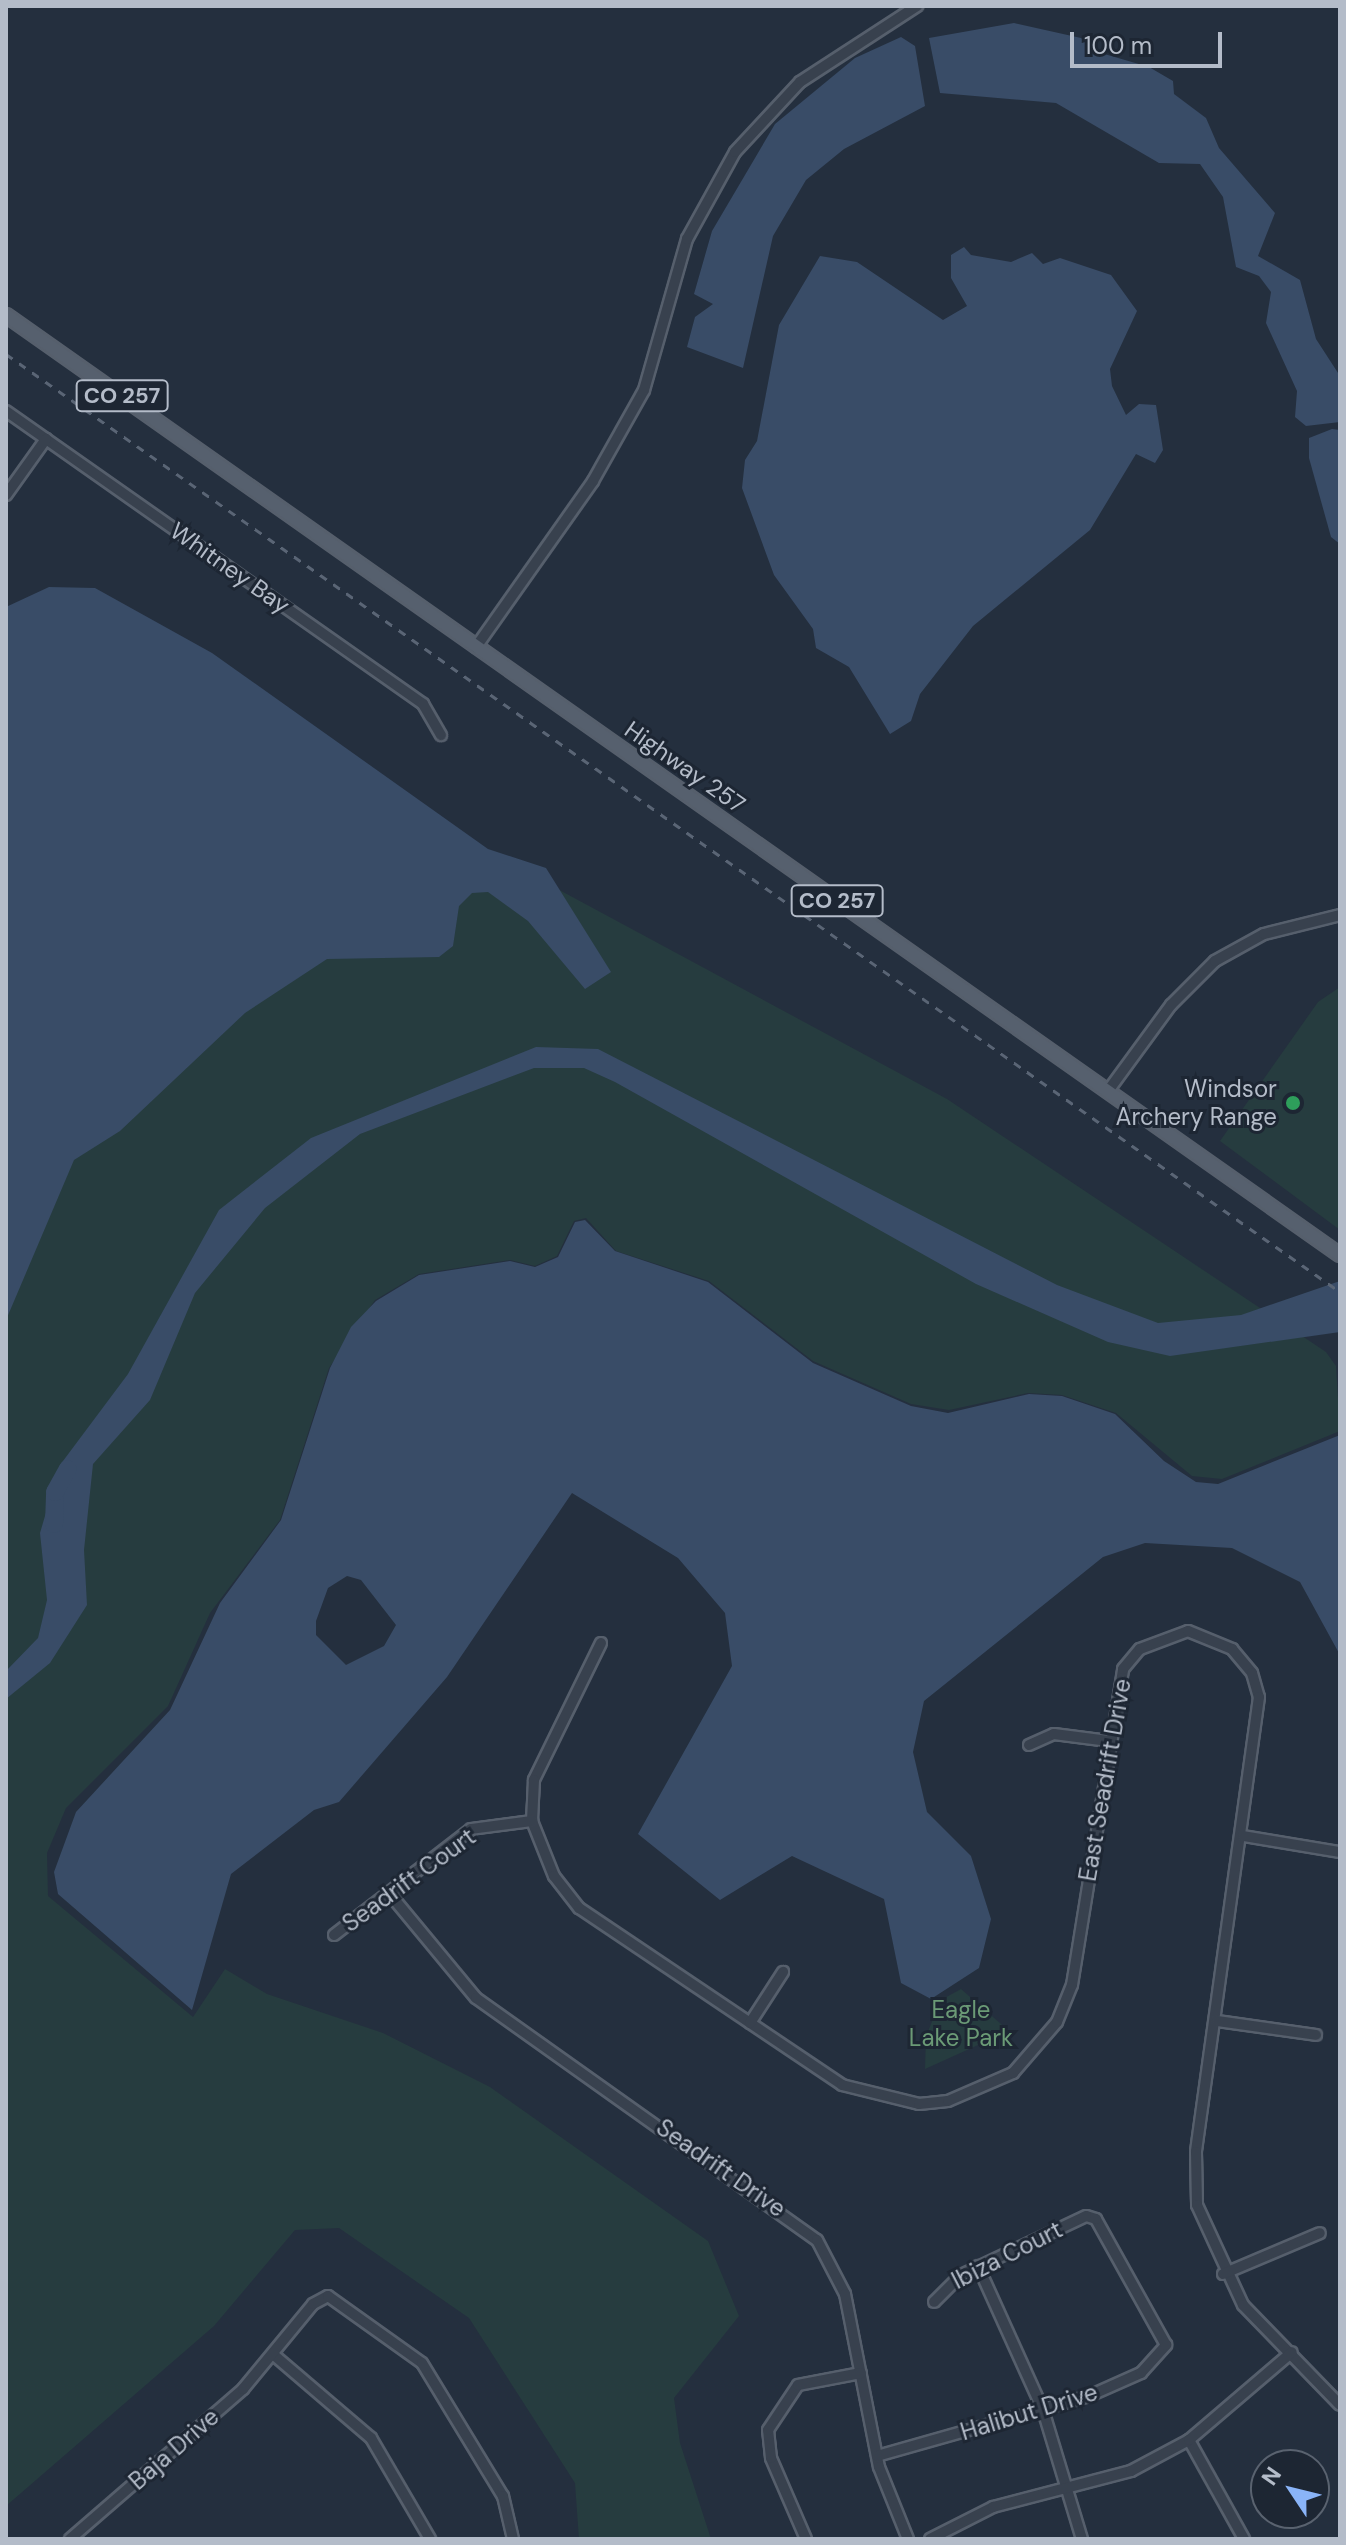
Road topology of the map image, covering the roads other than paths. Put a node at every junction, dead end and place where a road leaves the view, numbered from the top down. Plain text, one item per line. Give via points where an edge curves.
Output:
1 (917, 6) edge
2 (6, 315) edge
3 (6, 411) edge
4 (46, 439) junction
5 (6, 495) edge
6 (476, 647) junction
7 (441, 735) dead end
8 (1340, 915) edge
9 (1108, 1091) junction
10 (1340, 1255) edge
11 (601, 1643) dead end
12 (1109, 1741) junction
13 (1029, 1745) dead end
14 (532, 1821) junction
15 (1243, 1836) junction
16 (1340, 1852) edge
17 (389, 1893) junction
18 (334, 1935) dead end
19 (783, 1972) dead end
20 (1217, 2021) junction
21 (750, 2023) junction
22 (1316, 2035) dead end
23 (1320, 2233) dead end
24 (978, 2266) junction
25 (1223, 2274) junction
26 (934, 2302) dead end
27 (1166, 2345) joint
28 (1292, 2352) junction
29 (275, 2356) junction
30 (861, 2373) junction
31 (1340, 2405) edge
32 (1043, 2410) junction
33 (1189, 2440) junction
34 (877, 2456) junction
35 (1068, 2490) junction
36 (70, 2539) edge
37 (430, 2539) edge
38 (513, 2539) edge
39 (806, 2539) edge
40 (908, 2539) edge
41 (930, 2539) edge
42 (1082, 2539) edge
43 (1244, 2539) edge

1 - 6 street via 800,82 735,152 687,239 644,390 593,481
2 - 6 main road, Highway 257 / CO 257
3 - 4 street, Whitney Bay
4 - 5 street
4 - 7 street, Whitney Bay via 423,704
6 - 9 main road, Highway 257 / CO 257
8 - 9 street via 1264,934 1215,961 1171,1005
9 - 10 main road, Highway 257 / CO 257
11 - 14 street via 547,1741
12 - 13 street via 1054,1734
12 - 15 street, East Seadrift Drive via 1123,1669 1140,1649 1188,1631 1232,1649 1252,1673 1259,1697
12 - 21 street, East Seadrift Drive via 1072,1985 1057,2022 1013,2073 948,2101 884,2101 842,2085
14 - 17 street, Seadrift Court via 471,1829
14 - 21 street, East Seadrift Drive via 554,1876 579,1908
15 - 16 street
15 - 20 street, East Seadrift Drive
17 - 18 street, Seadrift Court
17 - 30 street, Seadrift Drive via 476,1998 817,2240 845,2294
19 - 21 street
20 - 22 street
20 - 25 street, East Seadrift Drive via 1196,2165 1197,2205
23 - 25 street
24 - 26 street, Ibiza Court
24 - 27 street, Ibiza Court via 1086,2216 1096,2219
24 - 32 street
25 - 28 street, East Seadrift Drive
27 - 32 street, Halibut Drive via 1141,2373
28 - 31 street, East Seadrift Drive
28 - 33 street
29 - 36 street, Baja Drive
29 - 37 street via 371,2438
29 - 38 street, Baja Drive via 313,2304 328,2296 415,2356 503,2496
30 - 34 street, Seadrift Drive
30 - 39 street via 798,2385 768,2430 771,2458
32 - 34 street, Halibut Drive
32 - 35 street
33 - 35 street via 1131,2471
33 - 43 street
34 - 40 street, Seadrift Drive
35 - 41 street via 993,2507
35 - 42 street

